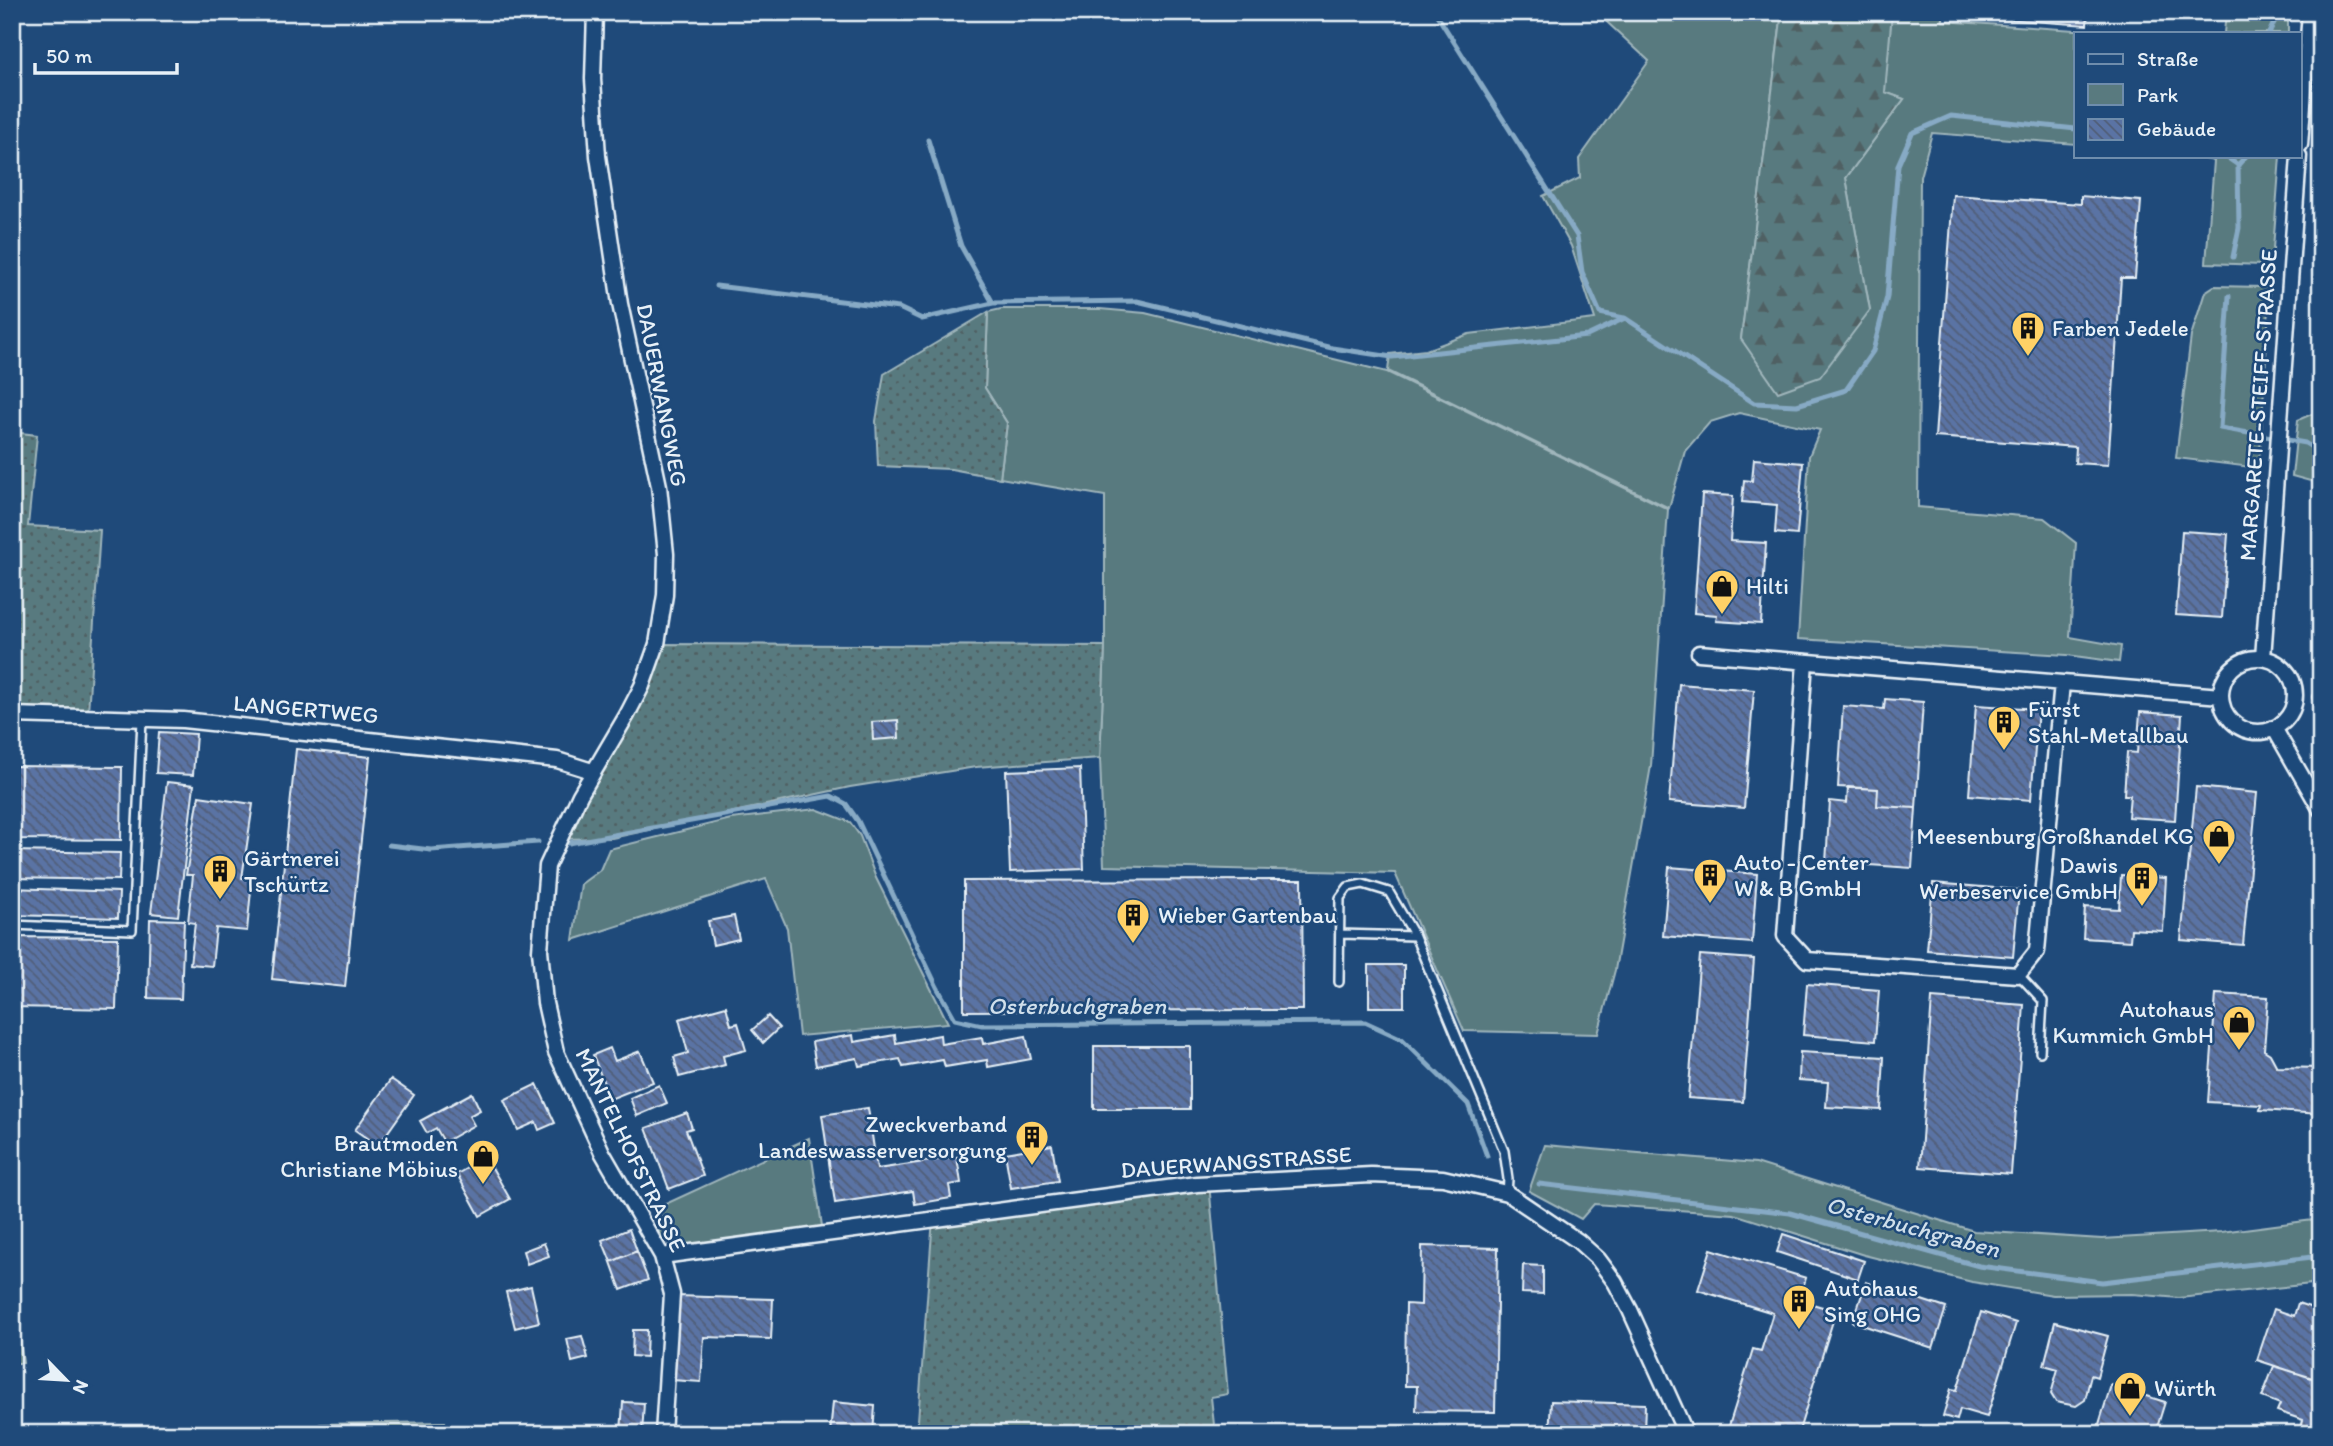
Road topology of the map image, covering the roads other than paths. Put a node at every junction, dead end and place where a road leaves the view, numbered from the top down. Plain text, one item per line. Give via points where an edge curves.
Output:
1 (595, 12) edge
2 (2310, 12) edge
3 (2302, 118) edge
4 (2299, 158) edge
5 (1699, 653) dead end
6 (2263, 658) junction
7 (1805, 662) junction
8 (2062, 683) junction
9 (2221, 696) junction
10 (12, 715) edge
11 (142, 720) junction
12 (2274, 728) junction
13 (592, 771) junction
14 (2321, 810) edge
15 (12, 925) edge
16 (1340, 934) junction
17 (1415, 936) junction
18 (2018, 975) junction
19 (1339, 982) dead end
20 (2040, 1052) dead end
21 (1507, 1193) junction
22 (662, 1256) junction
23 (663, 1434) edge
24 (1686, 1434) edge

1 - 13 street, DAUERWANGWEG via 598,156 621,304 659,486 666,554 657,644 642,686
2 - 3 street
4 - 6 street, MARGARETE-STEIFF-STRASSE
5 - 7 street
6 - 9 street via 2242,661 2232,669
6 - 12 street via 2284,668 2295,693 2292,708
7 - 8 street
7 - 18 street via 1785,936 1807,960
8 - 9 street
8 - 18 street via 2037,951
9 - 12 street via 2231,721 2245,730
10 - 11 street, LANGERTWEG
11 - 13 street, LANGERTWEG via 387,740 557,760
11 - 15 lane via 132,930
12 - 14 street
13 - 22 street, MANTELHOFSTRASSE via 547,866 540,931 545,1003 556,1052 602,1152
16 - 17 lane
16 - 17 lane via 1340,898 1348,887 1363,884 1390,892
16 - 19 lane
17 - 21 lane via 1504,1151
18 - 20 lane via 2043,1001
21 - 22 street, DAUERWANGSTRASSE via 1443,1178 1371,1175 1197,1184
21 - 24 street, DAUERWANGSTRASSE via 1598,1259 1630,1310
22 - 23 street, MANTELHOFSTRASSE via 672,1294

